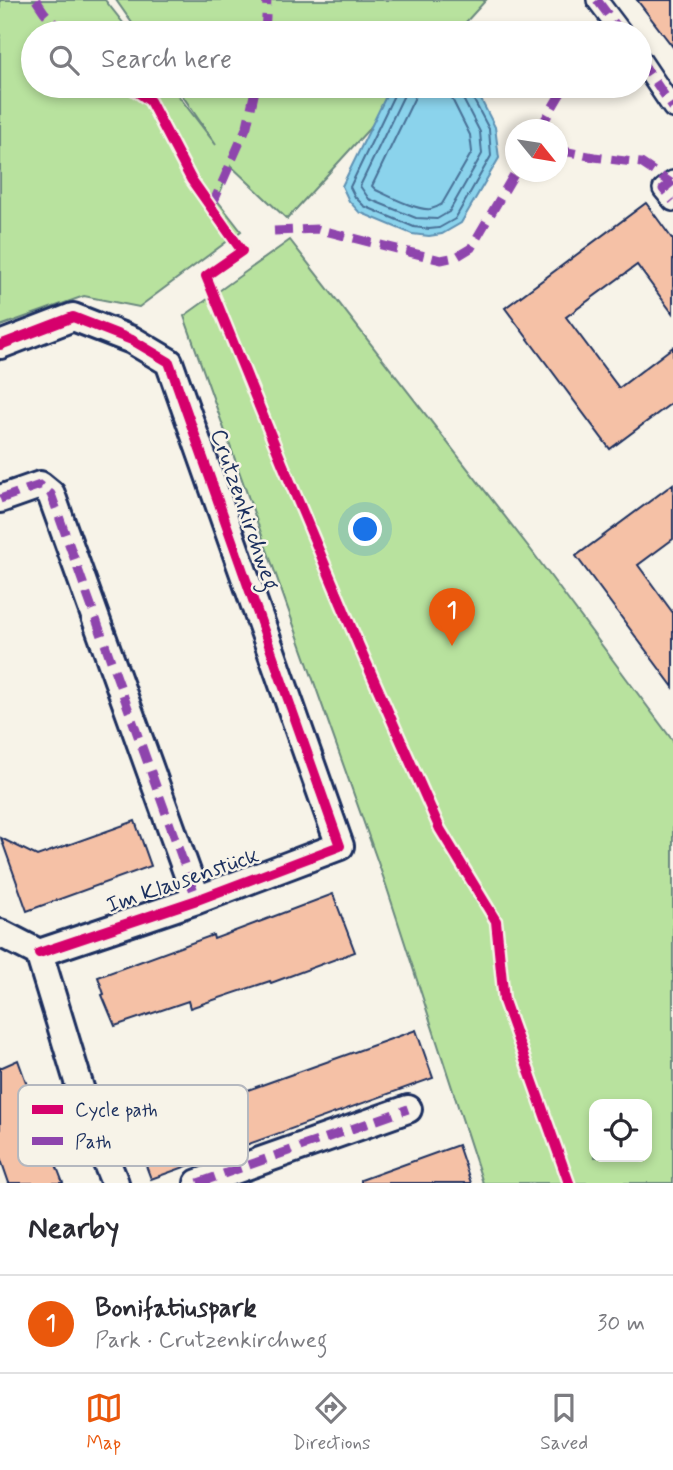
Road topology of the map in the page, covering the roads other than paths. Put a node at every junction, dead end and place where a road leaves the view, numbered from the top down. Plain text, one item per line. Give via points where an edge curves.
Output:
1 (597, 0) edge
2 (613, 21) edge
3 (652, 76) edge
4 (673, 107) edge
5 (673, 181) edge
6 (673, 201) edge
7 (0, 345) edge
8 (0, 499) edge
9 (340, 846) joint
10 (197, 900) junction
11 (0, 933) edge
12 (39, 953) junction
13 (79, 1085) edge
14 (408, 1110) dead end
15 (108, 1166) edge
16 (247, 1166) edge
17 (248, 1166) edge
18 (115, 1183) edge
19 (198, 1183) edge

1 - 2 street
3 - 4 street
5 - 6 street via 663,189
7 - 9 street, Crutzenkirchweg via 73,317 132,340 169,362
8 - 10 street, Im Klausenstück via 40,485 51,494
9 - 10 street, Im Klausenstück
10 - 12 street, Im Klausenstück
11 - 12 street
12 - 13 street
14 - 17 street
15 - 18 street
16 - 19 street

